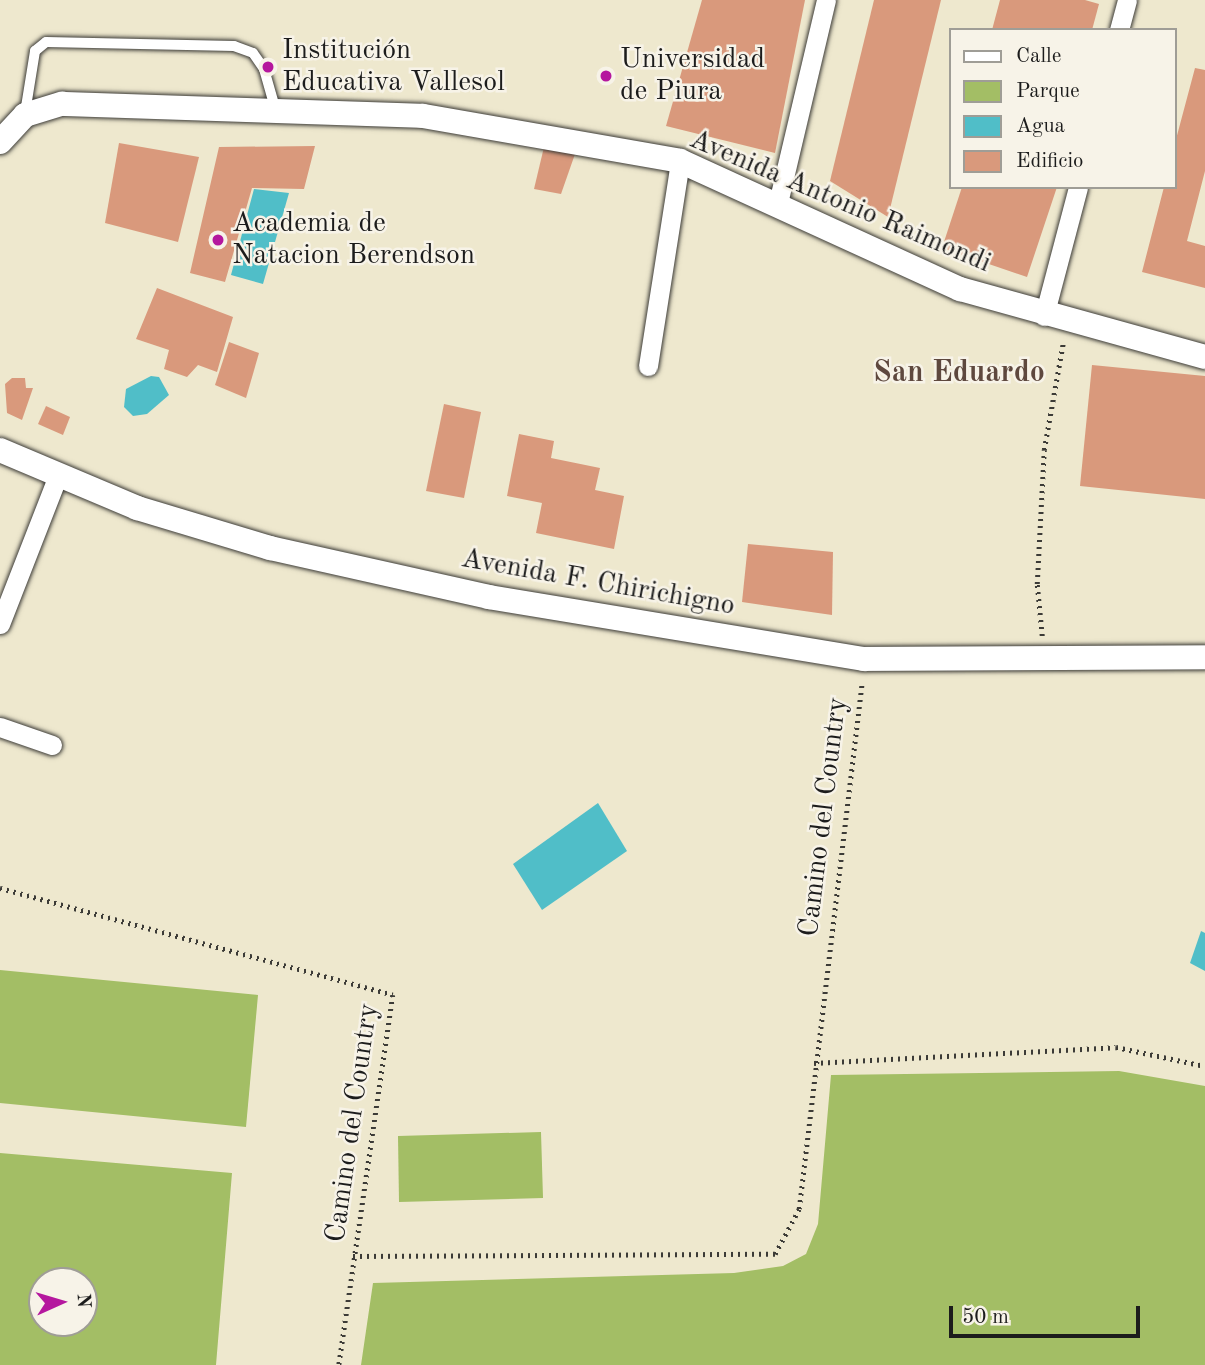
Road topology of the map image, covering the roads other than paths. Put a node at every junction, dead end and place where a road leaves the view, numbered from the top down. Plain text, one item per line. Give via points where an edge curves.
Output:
1 (826, 0) edge
2 (1127, 0) edge
3 (1120, 28) edge
4 (276, 111) junction
5 (25, 115) junction
6 (0, 142) edge
7 (680, 162) junction
8 (1077, 189) edge
9 (778, 203) junction
10 (1055, 319) junction
11 (1205, 357) edge
12 (648, 366) dead end
13 (0, 450) edge
14 (58, 475) junction
15 (0, 624) edge
16 (1205, 657) edge
17 (0, 727) edge
18 (52, 745) dead end

1 - 9 street
2 - 3 street
4 - 5 street, Avenida Antonio Raimondi via 62,104
4 - 5 lane via 264,69 253,53 234,46 46,42 35,51
4 - 7 street, Avenida Antonio Raimondi via 423,116
5 - 6 street
7 - 9 street, Avenida Antonio Raimondi
7 - 12 street
8 - 10 street
9 - 10 street, Avenida Antonio Raimondi via 960,289
10 - 11 street, Avenida Antonio Raimondi
13 - 14 street, Avenida F. Chirichigno
14 - 15 street
14 - 16 street, Avenida F. Chirichigno via 137,508 283,551 489,597 864,659
17 - 18 street

